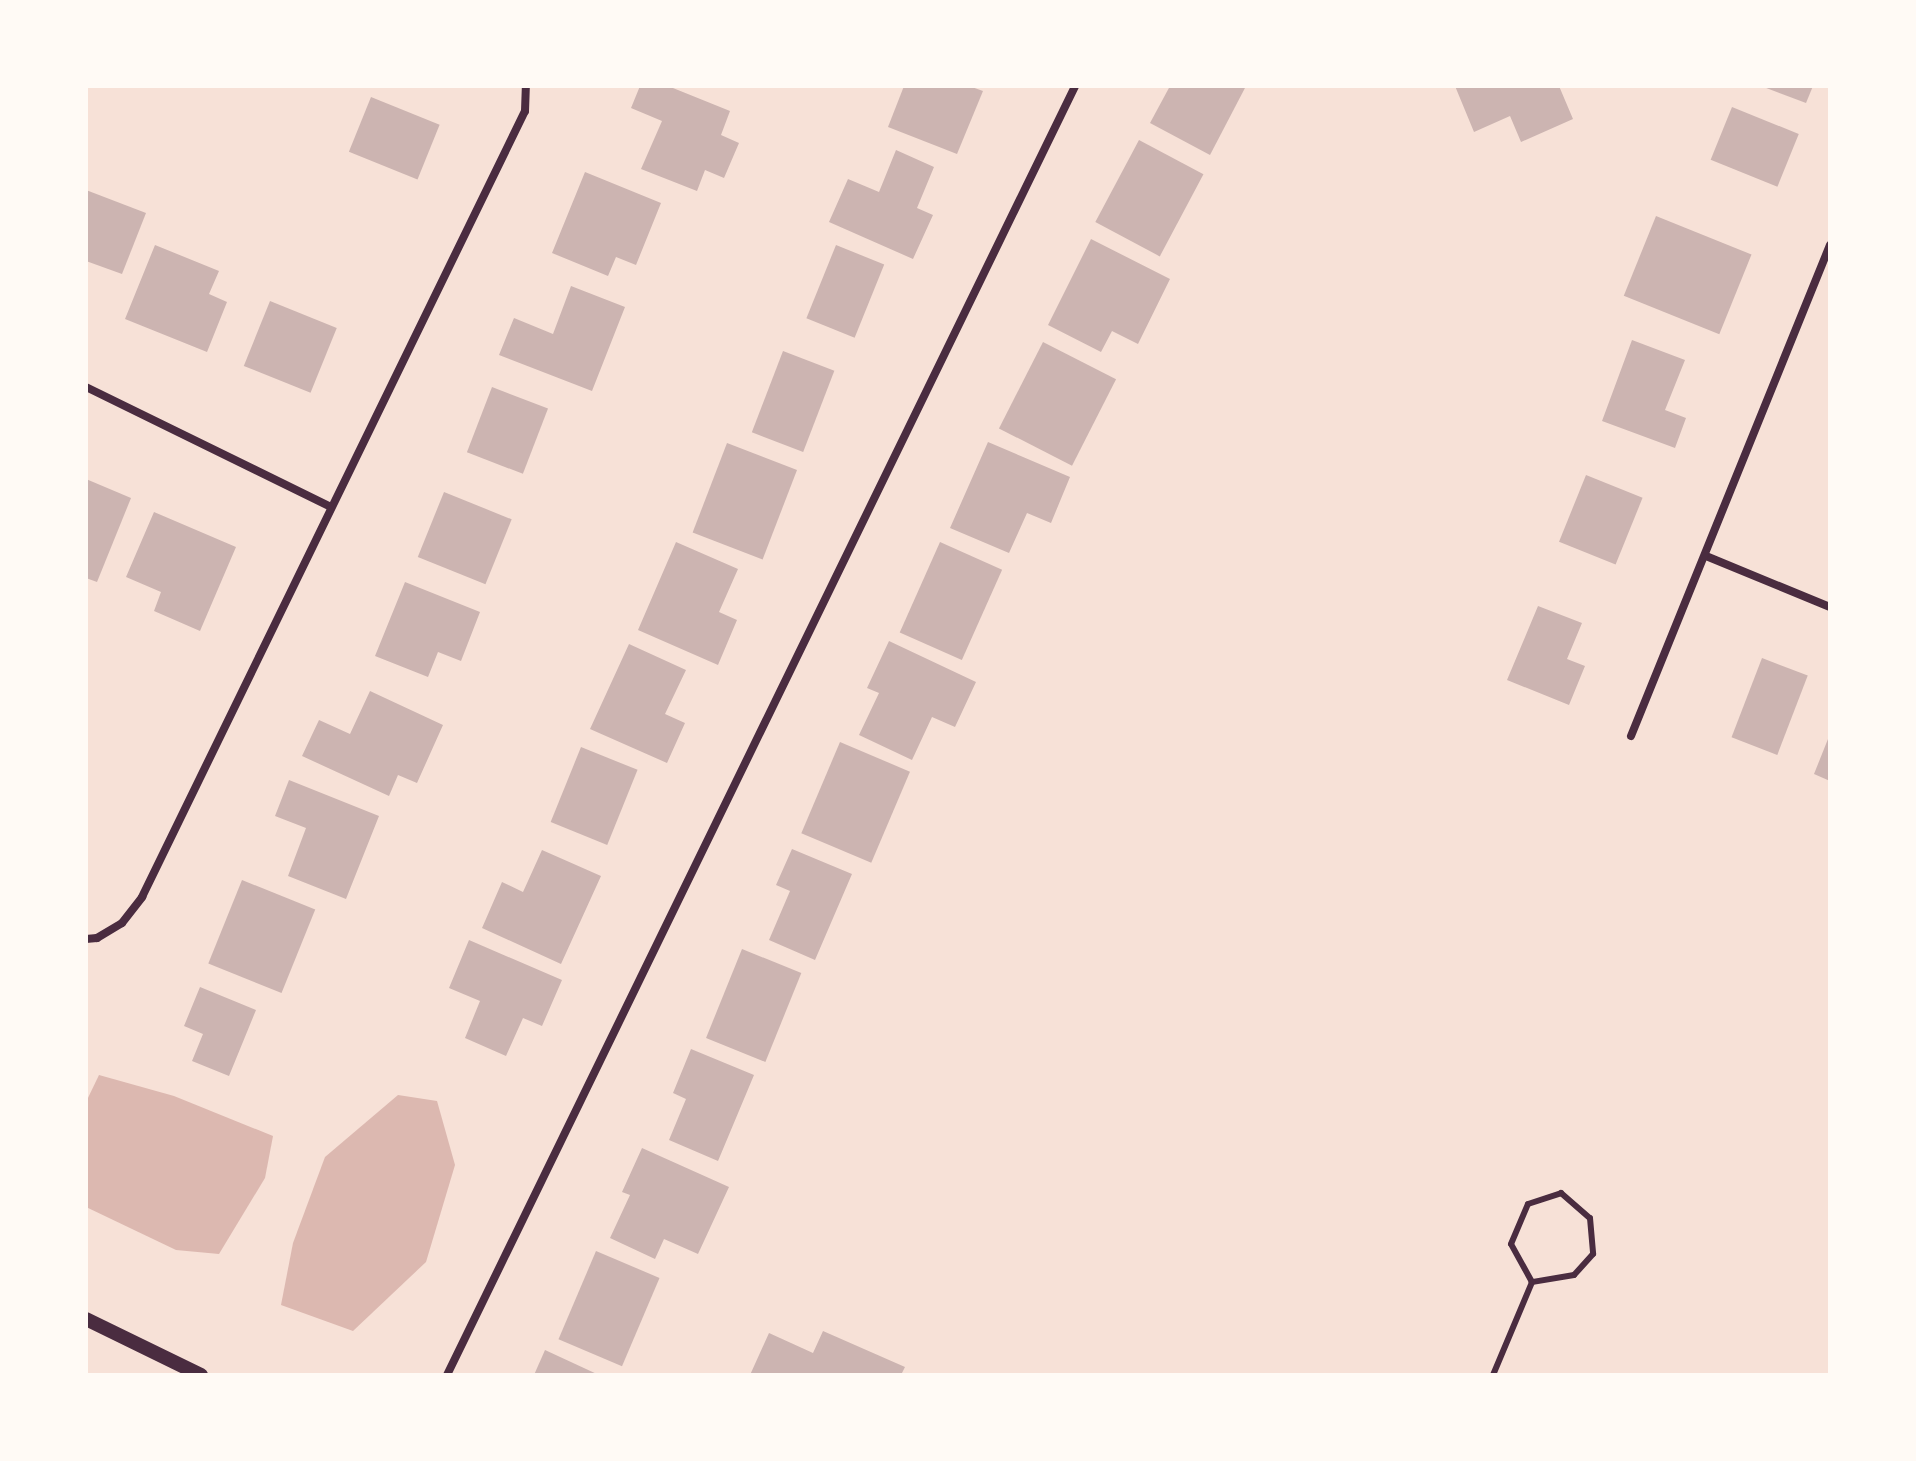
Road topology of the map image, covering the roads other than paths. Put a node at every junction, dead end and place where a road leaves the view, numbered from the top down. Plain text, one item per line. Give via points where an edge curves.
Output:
1 (526, 86) edge
2 (1075, 86) edge
3 (1830, 245) edge
4 (86, 387) edge
5 (331, 507) junction
6 (1706, 556) junction
7 (1830, 607) edge
8 (1631, 736) dead end
9 (86, 939) edge
10 (1532, 1282) junction
11 (86, 1319) edge
12 (184, 1371) edge
13 (201, 1375) edge
14 (447, 1375) edge
15 (1493, 1375) edge

1 - 5 street via 525,111
2 - 14 street
3 - 6 street
4 - 5 street
5 - 9 street via 142,897 122,923
6 - 7 street
6 - 8 street
10 - 10 lane via 1511,1244 1528,1204 1561,1193 1590,1218 1593,1254 1574,1275
10 - 15 lane
11 - 12 street
12 - 13 street

